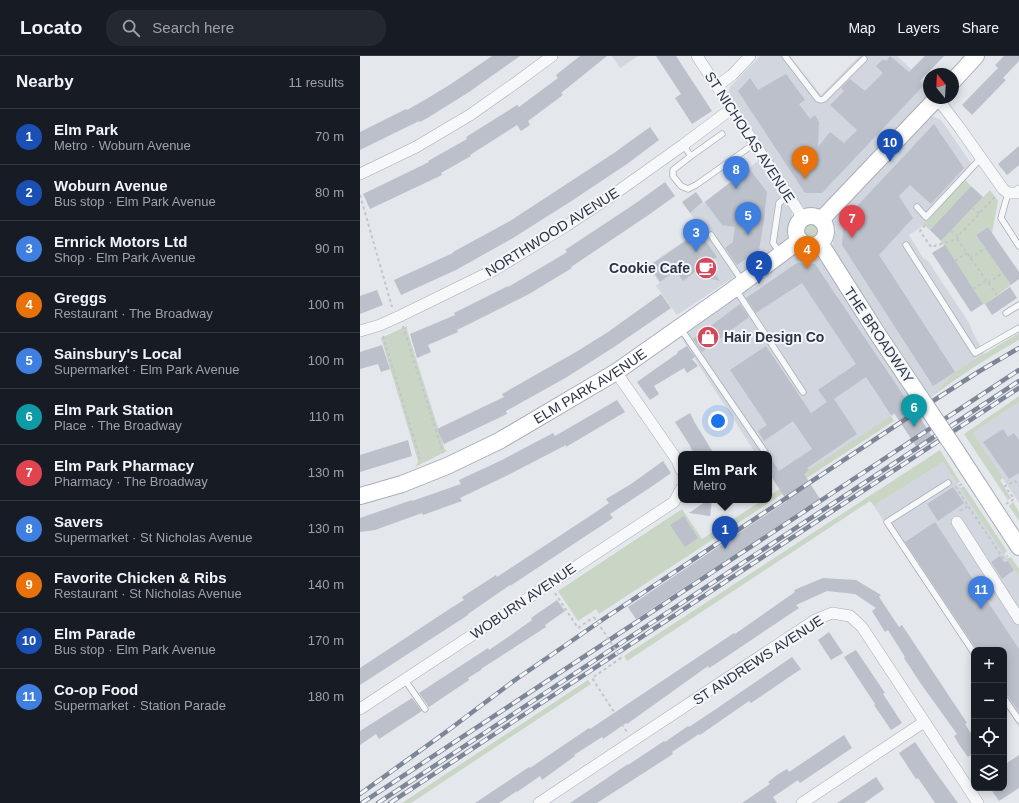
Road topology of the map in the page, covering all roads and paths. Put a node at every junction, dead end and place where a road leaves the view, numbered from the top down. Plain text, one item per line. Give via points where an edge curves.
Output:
1 (552, 56) edge
2 (697, 56) edge
3 (750, 56) edge
4 (786, 56) edge
5 (976, 56) edge
6 (864, 59) dead end
7 (959, 74) edge
8 (718, 86) junction
9 (931, 104) edge
10 (941, 104) edge
11 (731, 109) junction
12 (722, 134) dead end
13 (754, 144) junction
14 (683, 145) junction
15 (691, 156) junction
16 (981, 158) junction
17 (360, 174) edge
18 (1005, 191) junction
19 (1019, 191) edge
20 (360, 195) edge
21 (788, 196) junction
22 (917, 207) dead end
23 (972, 208) dead end
24 (980, 214) junction
25 (803, 218) junction
26 (821, 220) junction
27 (925, 225) dead end
28 (951, 231) dead end
29 (711, 235) dead end
30 (958, 238) junction
31 (800, 240) junction
32 (820, 243) junction
33 (906, 245) dead end
34 (1019, 246) edge
35 (986, 248) dead end
36 (967, 253) junction
37 (781, 254) junction
38 (970, 258) junction
39 (955, 261) dead end
40 (1003, 273) dead end
41 (987, 282) junction
42 (739, 285) junction
43 (973, 289) dead end
44 (997, 295) dead end
45 (1019, 305) edge
46 (1006, 313) dead end
47 (398, 317) junction
48 (380, 325) junction
49 (679, 327) junction
50 (1019, 328) edge
51 (360, 331) edge
52 (616, 372) junction
53 (803, 392) dead end
54 (764, 451) edge
55 (678, 462) edge
56 (447, 466) junction
57 (425, 475) junction
58 (948, 483) dead end
59 (1019, 486) edge
60 (956, 487) dead end
61 (678, 495) edge
62 (360, 496) edge
63 (1007, 504) dead end
64 (957, 522) dead end
65 (1019, 547) edge
66 (1003, 558) dead end
67 (549, 583) junction
68 (1019, 619) edge
69 (971, 648) edge
70 (405, 680) junction
71 (1007, 702) edge
72 (360, 709) edge
73 (425, 709) dead end
74 (1019, 720) edge
75 (924, 722) junction
76 (633, 741) junction
77 (539, 803) edge
78 (802, 803) edge
79 (978, 803) edge

1 - 17 street via 470,115 416,147
2 - 8 street, ST NICHOLAS AVENUE
3 - 8 street
4 - 6 lane via 821,100
5 - 7 street
8 - 11 street, ST NICHOLAS AVENUE
9 - 26 street
10 - 16 street
11 - 13 street, ST NICHOLAS AVENUE
11 - 14 street, NORTHWOOD AVENUE
12 - 15 lane
13 - 15 lane via 688,189 681,186 673,176 673,170
13 - 21 street, ST NICHOLAS AVENUE
14 - 15 lane
14 - 47 street, NORTHWOOD AVENUE via 610,197 496,269
16 - 18 street
16 - 22 lane via 926,217
18 - 19 street
18 - 24 path
18 - 34 lane via 1001,218
20 - 47 path
21 - 25 street, ST NICHOLAS AVENUE
21 - 37 lane via 780,203 773,243
23 - 24 path
24 - 30 path
25 - 26 street via 816,216
25 - 31 street via 796,229
26 - 32 street via 826,232
27 - 30 path via 920,231 931,247
28 - 30 path
29 - 42 lane
30 - 36 path
31 - 32 street via 809,246
31 - 37 street, ELM PARK AVENUE
32 - 65 street, THE BROADWAY, bridge
33 - 50 lane via 975,353
35 - 38 path
36 - 38 path
36 - 39 path
37 - 42 street, ELM PARK AVENUE
38 - 41 path
40 - 41 path
41 - 43 path
41 - 44 path
42 - 49 street, ELM PARK AVENUE
42 - 53 lane
45 - 46 lane
47 - 48 street, NORTHWOOD AVENUE
47 - 56 path
48 - 51 street, NORTHWOOD AVENUE
48 - 57 path
49 - 52 street, ELM PARK AVENUE
49 - 54 lane
52 - 55 street
52 - 56 street, ELM PARK AVENUE via 500,441
56 - 57 street, ELM PARK AVENUE
57 - 62 street, ELM PARK AVENUE
58 - 69 lane via 887,522
59 - 63 path via 1015,480 1005,486 1014,499
60 - 66 path
61 - 67 street, WOBURN AVENUE via 674,502
64 - 68 street
67 - 70 street, WOBURN AVENUE
67 - 76 path, bridge via 578,628 594,617 621,658 592,678
70 - 72 street, WOBURN AVENUE
70 - 73 lane
71 - 74 lane
75 - 76 street, ST ANDREWS AVENUE via 862,627 850,616 832,613 816,620
75 - 78 street
75 - 79 street, ST ANDREWS AVENUE
76 - 77 street, ST ANDREWS AVENUE

